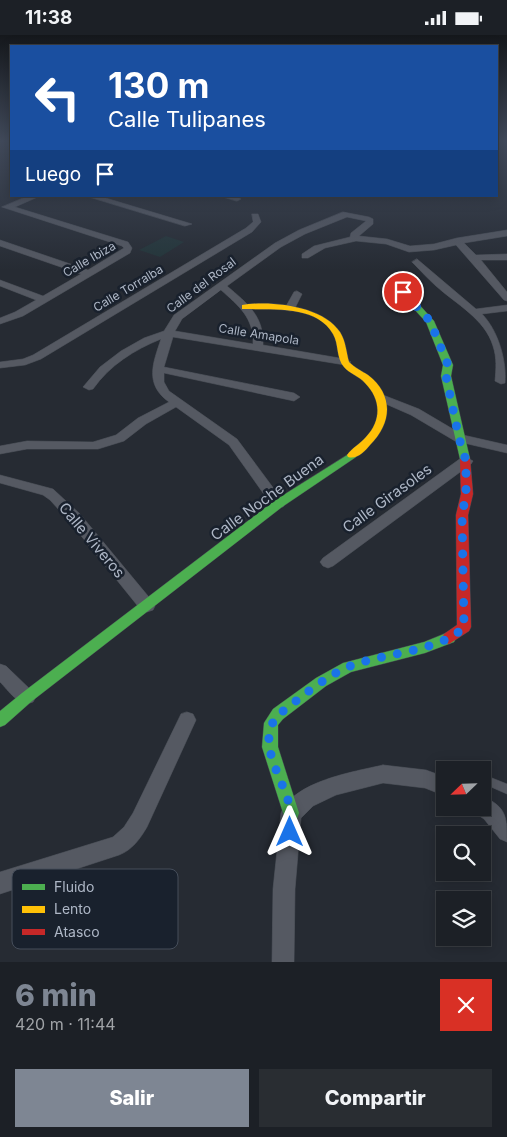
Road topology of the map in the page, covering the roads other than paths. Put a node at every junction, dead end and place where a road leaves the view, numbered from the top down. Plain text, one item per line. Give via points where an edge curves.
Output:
1 (33, 197) edge
2 (94, 197) edge
3 (228, 197) edge
4 (237, 199) dead end
5 (4, 207) edge
6 (255, 216) dead end
7 (188, 224) dead end
8 (507, 233) edge
9 (355, 238) junction
10 (456, 241) junction
11 (0, 243) edge
12 (305, 256) dead end
13 (507, 257) edge
14 (474, 258) junction
15 (417, 262) dead end
16 (87, 273) junction
17 (0, 283) edge
18 (222, 286) junction
19 (403, 292) dead end
20 (297, 294) dead end
21 (507, 298) edge
22 (44, 299) junction
23 (245, 307) junction
24 (290, 308) junction
25 (507, 308) edge
26 (477, 312) junction
27 (0, 321) edge
28 (169, 333) junction
29 (258, 347) junction
30 (345, 363) junction
31 (0, 365) edge
32 (159, 369) junction
33 (501, 381) dead end
34 (90, 387) dead end
35 (294, 397) dead end
36 (383, 399) junction
37 (177, 402) junction
38 (459, 438) junction
39 (507, 449) edge
40 (0, 450) edge
41 (466, 461) junction
42 (0, 479) edge
43 (278, 504) junction
44 (328, 562) dead end
45 (147, 605) junction
46 (0, 671) edge
47 (27, 697) junction
48 (0, 720) edge
49 (187, 721) dead end
50 (435, 778) edge
51 (491, 781) edge
52 (507, 789) edge
53 (491, 812) edge
54 (291, 813) junction
55 (507, 832) edge
56 (43, 869) edge
57 (12, 879) edge
58 (0, 883) edge
59 (283, 962) edge

1 - 5 street
2 - 7 street
3 - 4 street
5 - 16 street, Calle Ibiza via 127,245 127,251
6 - 31 street, Calle Torralba via 258,222 249,230 37,357
8 - 10 street
9 - 10 street via 409,249
9 - 12 street via 346,243 314,248
9 - 18 street, Calle del Rosal via 354,235 370,222 369,219 346,214 278,245
10 - 14 street
11 - 16 street
13 - 14 street
14 - 21 street
15 - 26 street via 439,284
16 - 22 street, Calle Ibiza
17 - 22 street
18 - 23 street
18 - 28 street, Calle del Rosal via 178,317
19 - 38 street via 430,321 448,365 446,376
20 - 24 street
22 - 27 street, Calle Ibiza
23 - 24 street
23 - 29 street via 258,329
24 - 30 street via 308,311 336,330
25 - 26 street
26 - 33 street via 491,325 501,347 504,368
28 - 29 street, Calle Amapola
28 - 32 street, Calle del Rosal
28 - 34 street via 132,349 105,369
29 - 30 street, Calle Amapola
30 - 36 street via 368,379
32 - 35 street
32 - 37 street, Calle del Rosal via 158,384
36 - 38 street via 414,412
36 - 43 street, Calle Noche Buena via 382,422 362,448
37 - 40 street via 110,442 94,446 27,445
37 - 43 street, Calle del Rosal via 233,442
38 - 39 street
38 - 41 street
41 - 44 street, Calle Girasoles
41 - 54 street via 462,515 464,627 457,634 438,642 348,666 278,715 271,723 270,747
42 - 45 street, Calle Viveros via 48,492 55,497
43 - 45 street, Calle Noche Buena
45 - 47 street, Calle Noche Buena
46 - 47 street
47 - 48 street, Calle Noche Buena
49 - 56 street via 131,834 118,845
50 - 54 street via 383,774 334,786 306,799
51 - 52 lane
53 - 55 street
54 - 59 street via 284,889
57 - 58 street

